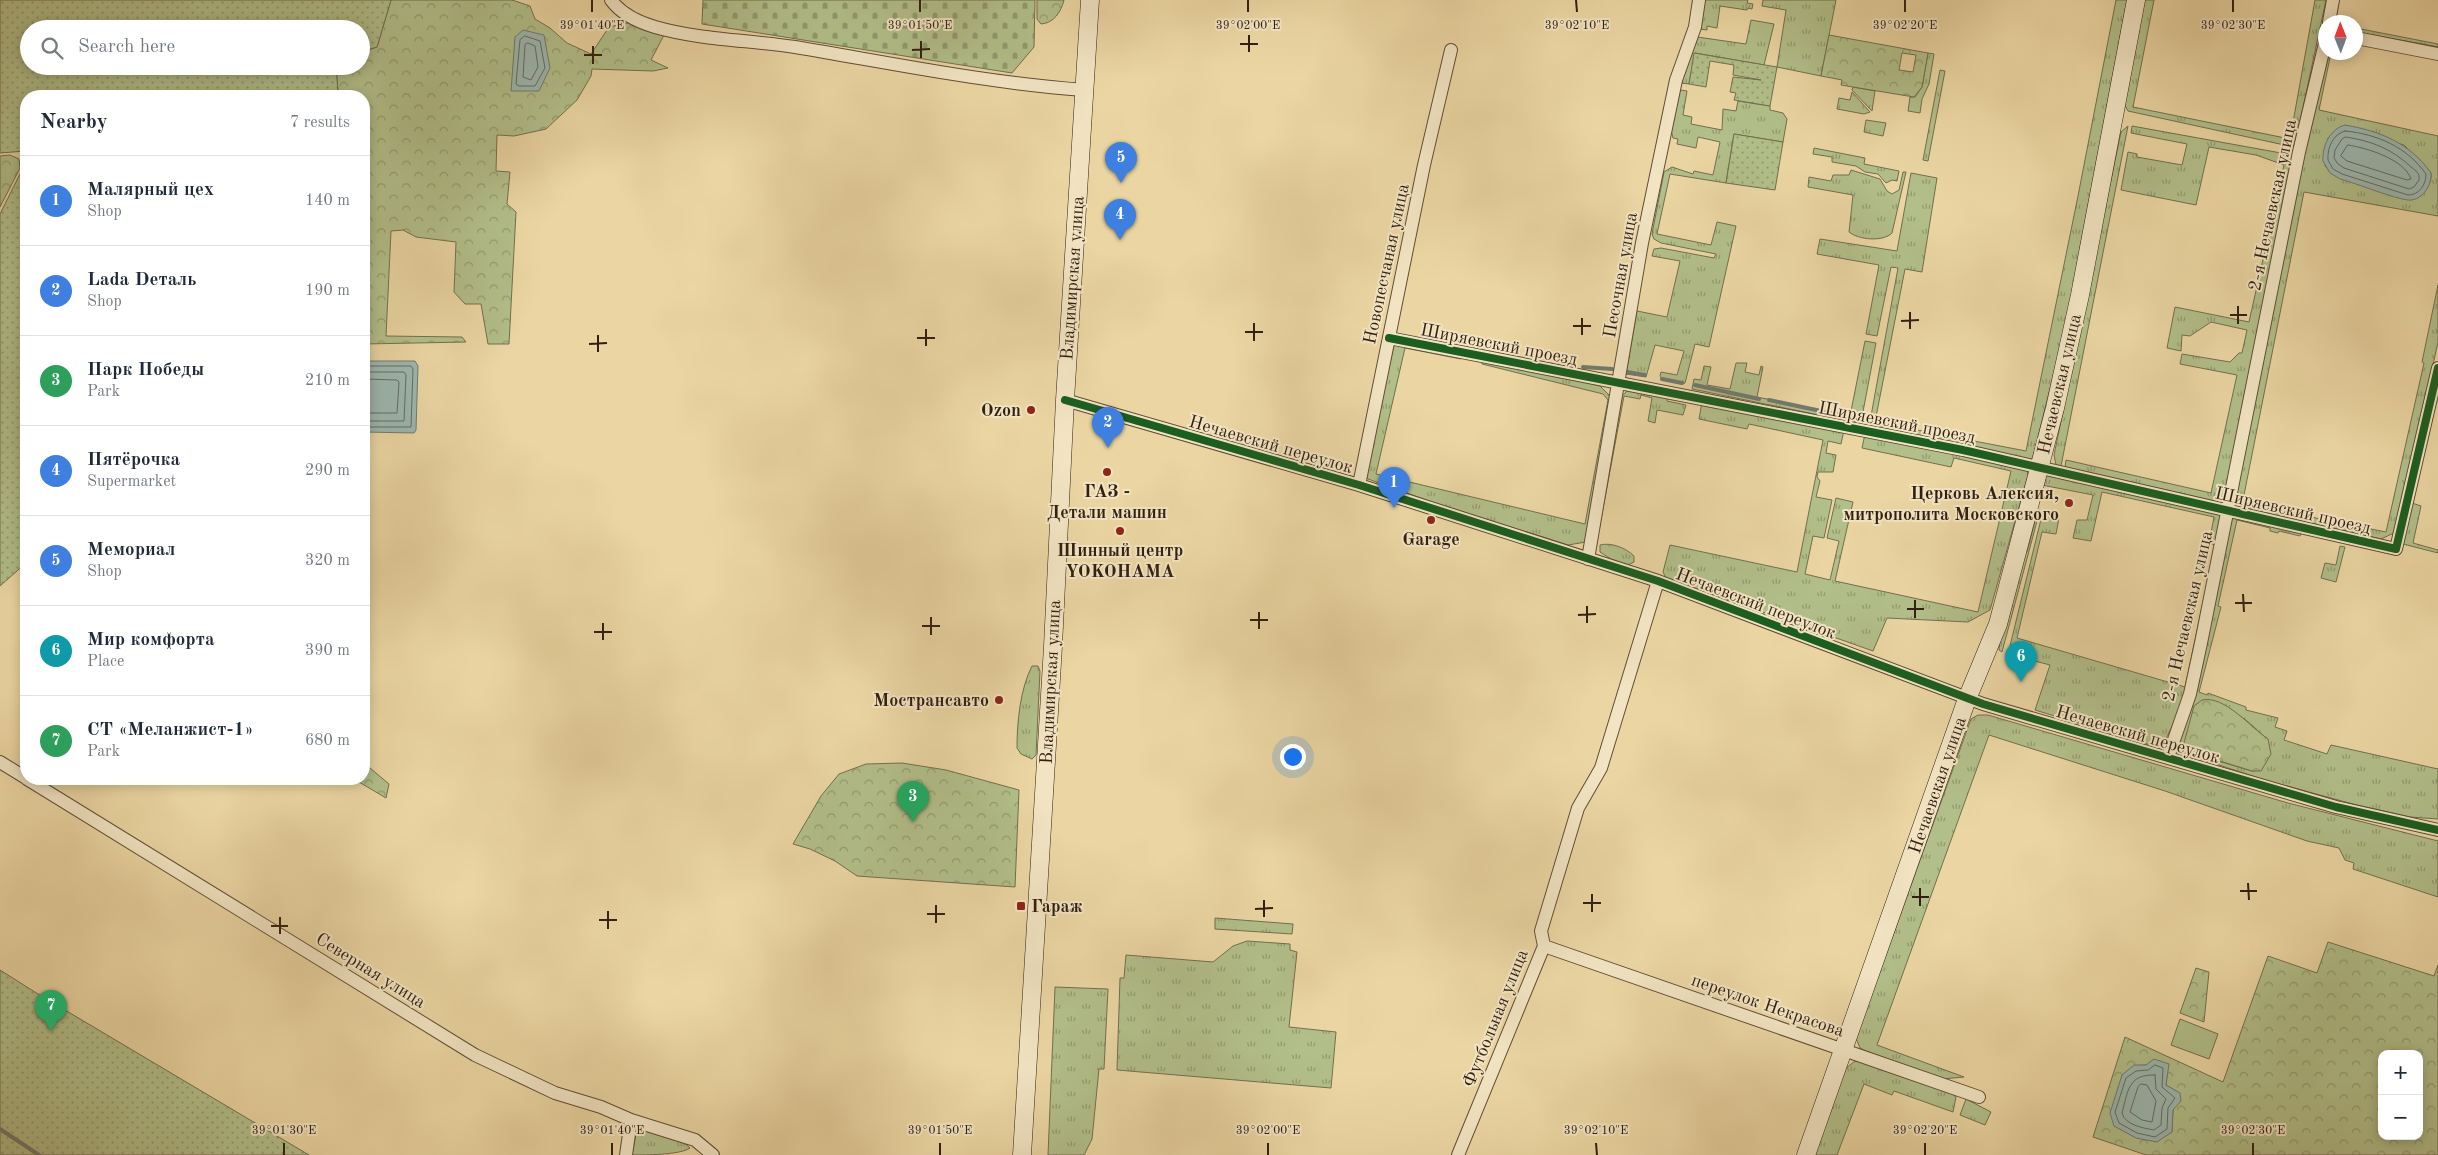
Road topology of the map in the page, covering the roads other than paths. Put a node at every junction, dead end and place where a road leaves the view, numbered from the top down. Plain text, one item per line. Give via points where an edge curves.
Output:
1 (611, 0) edge
2 (1090, 0) edge
3 (1699, 0) edge
4 (2136, 0) edge
5 (2333, 0) edge
6 (2330, 15) edge
7 (2363, 39) edge
8 (1451, 50) dead end
9 (2438, 54) edge
10 (2321, 60) edge
11 (1084, 90) junction
12 (1389, 338) junction
13 (2438, 368) edge
14 (1619, 383) junction
15 (1065, 400) junction
16 (2039, 468) junction
17 (1360, 486) junction
18 (2228, 510) junction
19 (1588, 558) junction
20 (1658, 581) junction
21 (1967, 699) junction
22 (2168, 758) junction
23 (0, 762) edge
24 (20, 775) edge
25 (37, 785) edge
26 (2438, 830) edge
27 (1544, 946) junction
28 (1844, 1050) junction
29 (1979, 1098) dead end
30 (631, 1120) junction
31 (626, 1155) edge
32 (713, 1155) edge
33 (1022, 1155) edge
34 (1458, 1155) edge
35 (1806, 1155) edge

1 - 11 street via 634,19 668,30 1038,88
2 - 11 street, Владимирская улица
3 - 14 street, Песочная улица via 1695,27 1675,86 1642,243
4 - 16 street, Нечаевская улица via 2080,295
5 - 6 street
7 - 9 street
8 - 12 street, Новопесчаная улица
10 - 18 street, 2-я Нечаевская улица via 2299,152
11 - 15 street, Владимирская улица
12 - 14 street, Ширяевский проезд
12 - 17 street, Новопесчаная улица
13 - 18 street, Ширяевский проезд via 2396,549
14 - 16 street, Ширяевский проезд via 1927,442
14 - 19 street, Песочная улица
15 - 17 street, Нечаевский переулок
15 - 33 street, Владимирская улица
16 - 18 street, Ширяевский проезд
16 - 21 street, Нечаевская улица via 1998,624
17 - 19 street, Нечаевский переулок
18 - 22 street, 2-я Нечаевская улица via 2190,694
19 - 20 street, Нечаевский переулок
20 - 21 street, Нечаевский переулок
20 - 27 street, Футбольная улица via 1601,768 1578,808 1541,931
21 - 22 street, Нечаевский переулок
21 - 28 street, Нечаевская улица
22 - 26 street, Нечаевский переулок via 2336,807
23 - 24 street, Северная улица
25 - 30 street, Северная улица via 475,1055 555,1093
27 - 28 street, переулок Некрасова
27 - 34 street, Футбольная улица
28 - 29 street, переулок Некрасова
28 - 35 street, Нечаевская улица
30 - 31 street
30 - 32 street, Северная улица via 695,1140

